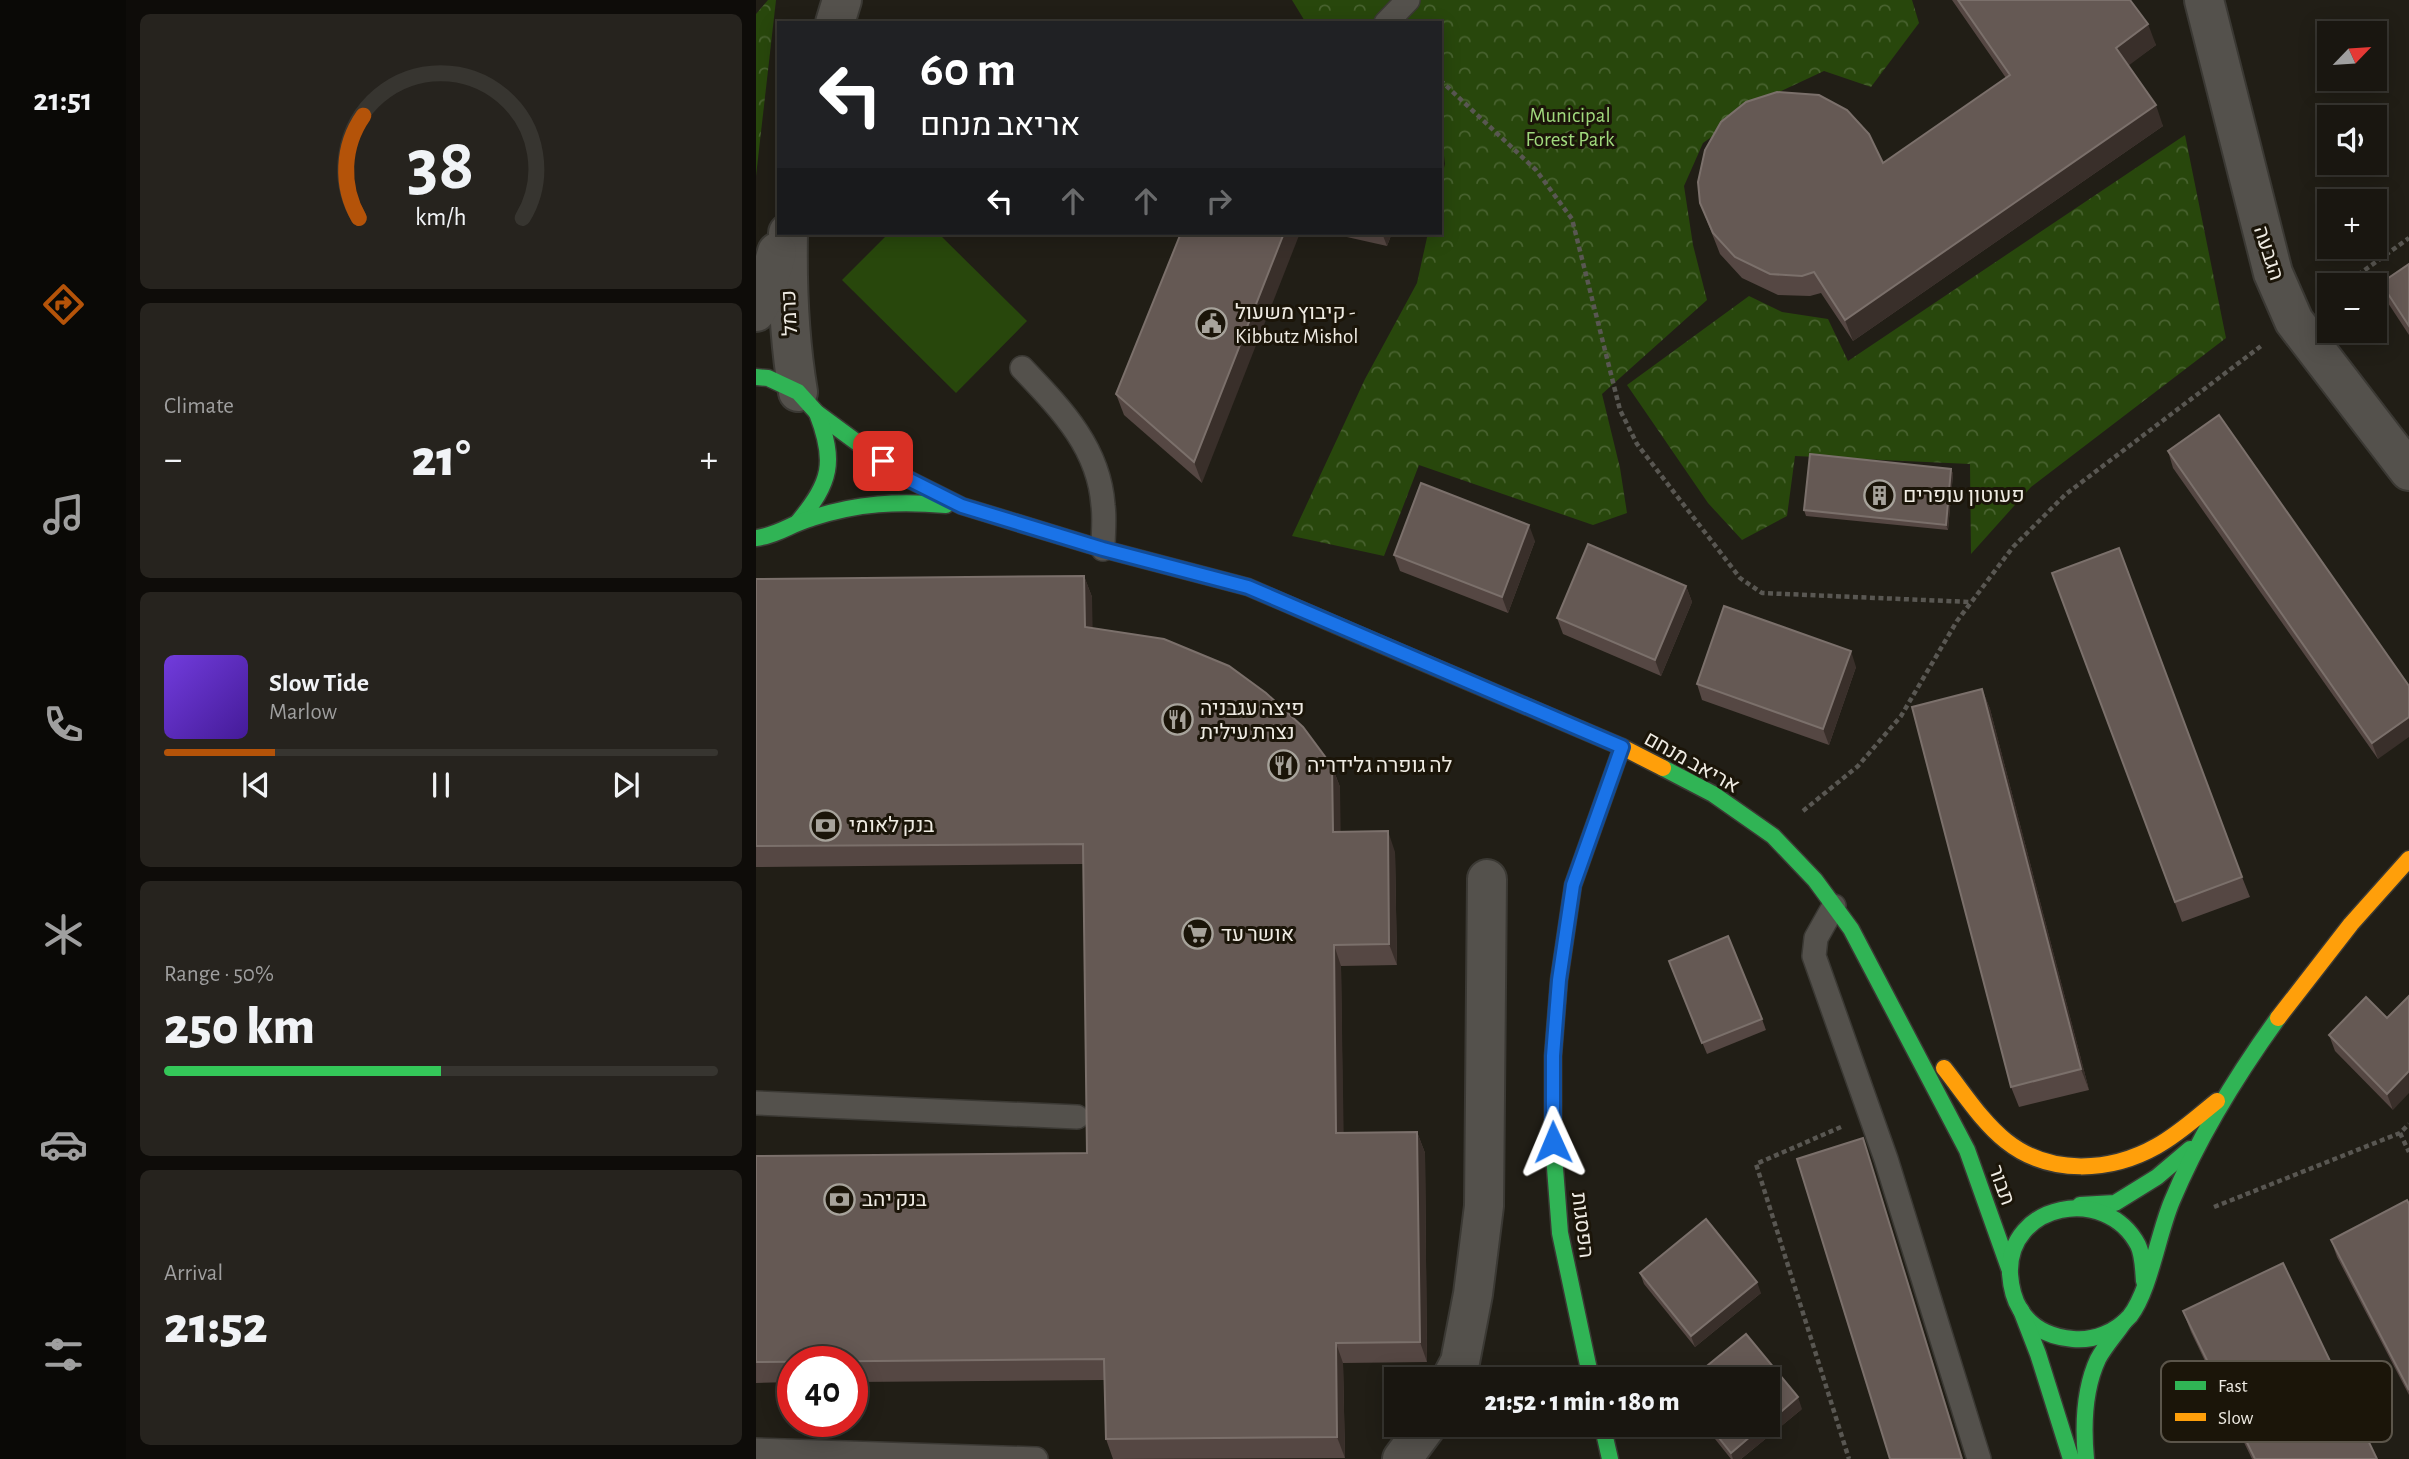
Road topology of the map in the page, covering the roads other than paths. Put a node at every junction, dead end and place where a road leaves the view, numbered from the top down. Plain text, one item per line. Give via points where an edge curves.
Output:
1 (842, 0) edge
2 (1408, 0) edge
3 (2204, 0) edge
4 (836, 21) edge
5 (1388, 21) edge
6 (781, 235) edge
7 (788, 235) edge
8 (756, 312) edge
9 (1022, 368) dead end
10 (756, 377) edge
11 (808, 403) junction
12 (2409, 471) edge
13 (962, 506) junction
14 (798, 523) junction
15 (756, 538) edge
16 (1103, 549) junction
17 (1622, 747) junction
18 (2409, 859) edge
19 (1487, 879) dead end
20 (1834, 906) junction
21 (1890, 1001) junction
22 (2231, 1089) junction
23 (756, 1103) edge
24 (1077, 1117) dead end
25 (2202, 1139) junction
26 (1967, 1150) junction
27 (1997, 1184) dead end
28 (2028, 1202) dead end
29 (2072, 1207) junction
30 (2009, 1268) junction
31 (2144, 1281) junction
32 (2020, 1308) junction
33 (2124, 1322) junction
34 (1457, 1367) edge
35 (1588, 1367) edge
36 (1418, 1437) edge
37 (1605, 1437) edge
38 (756, 1450) edge
39 (1036, 1459) edge
40 (1402, 1459) edge
41 (1610, 1459) edge
42 (1979, 1459) edge
43 (2071, 1459) edge
44 (2085, 1459) edge

1 - 4 street
2 - 5 lane
3 - 12 street, הגבעה via 2269,261 2294,321
6 - 8 street, כרמל
7 - 11 street, כרמל via 790,347
9 - 16 lane via 1069,418 1093,464 1104,504
10 - 11 street via 768,378
11 - 13 street via 904,477
11 - 14 street via 828,440 830,467 821,495
13 - 14 street via 912,502 846,507
13 - 16 street, אריאב מנחם
14 - 15 street via 773,536
16 - 17 street, אריאב מנחם via 1248,587
17 - 20 street, אריאב מנחם via 1713,794 1773,836
17 - 35 street, הפסגות via 1573,885 1553,1056 1560,1233
18 - 22 street via 2338,938
19 - 34 street via 1484,1206 1473,1294
20 - 21 street, אריאב מנחם
20 - 42 lane via 1816,938 1814,956 1870,1114
21 - 22 street via 1991,1127 2025,1154 2049,1164 2082,1168 2149,1151
21 - 26 street, אריאב מנחם
22 - 25 street
23 - 24 lane
25 - 29 street via 2115,1203
25 - 31 street via 2161,1227
26 - 27 street, תבור
26 - 30 street, תבור
28 - 29 street, תבור via 2038,1207
29 - 30 street via 2048,1212 2028,1226 2015,1245
29 - 31 street via 2103,1211 2123,1223 2137,1243
30 - 32 street
31 - 33 street via 2138,1303
32 - 33 street via 2046,1334 2081,1341 2104,1335
32 - 43 street
33 - 44 street via 2098,1360 2088,1395
36 - 40 street
37 - 41 street
38 - 39 lane

